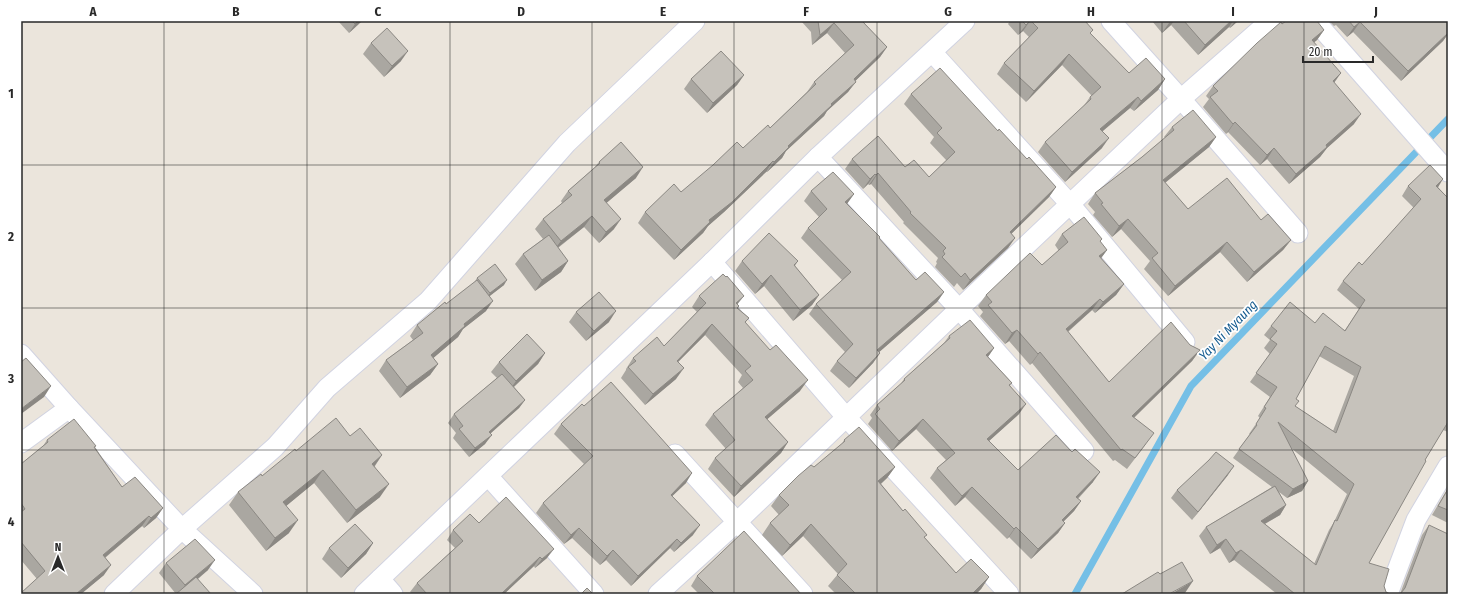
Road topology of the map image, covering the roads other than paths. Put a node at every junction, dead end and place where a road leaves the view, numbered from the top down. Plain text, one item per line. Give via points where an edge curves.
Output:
1 (695, 21) edge
2 (965, 21) edge
3 (1111, 21) edge
4 (1270, 21) edge
5 (1315, 21) edge
6 (932, 52) junction
7 (1182, 99) junction
8 (818, 157) junction
9 (1445, 168) edge
10 (1070, 204) junction
11 (1298, 233) dead end
12 (712, 262) junction
13 (958, 309) junction
14 (1191, 349) edge
15 (21, 354) edge
16 (69, 408) junction
17 (846, 417) junction
18 (662, 440) edge
19 (21, 443) edge
20 (1084, 450) dead end
21 (1448, 466) edge
22 (488, 476) junction
23 (736, 523) junction
24 (182, 529) junction
25 (380, 579) junction
26 (114, 594) edge
27 (253, 594) edge
28 (364, 594) edge
29 (393, 594) edge
30 (594, 594) edge
31 (658, 594) edge
32 (803, 594) edge
33 (1009, 594) edge
34 (1388, 594) edge

1 - 24 street via 567,143 428,301 327,388 275,447
2 - 6 street
3 - 7 street
4 - 7 street
5 - 9 street
6 - 8 street
6 - 10 street
7 - 10 street
7 - 11 street
8 - 12 street
8 - 13 street
10 - 13 street
10 - 14 street
12 - 17 street
12 - 22 street via 604,375
13 - 17 street
13 - 20 street
15 - 16 street
16 - 19 street
16 - 24 street
17 - 23 street
17 - 33 street
18 - 23 street
21 - 34 street
22 - 25 street
22 - 30 street
23 - 31 street
23 - 32 street
24 - 26 street
24 - 27 street
25 - 28 street
25 - 29 street

